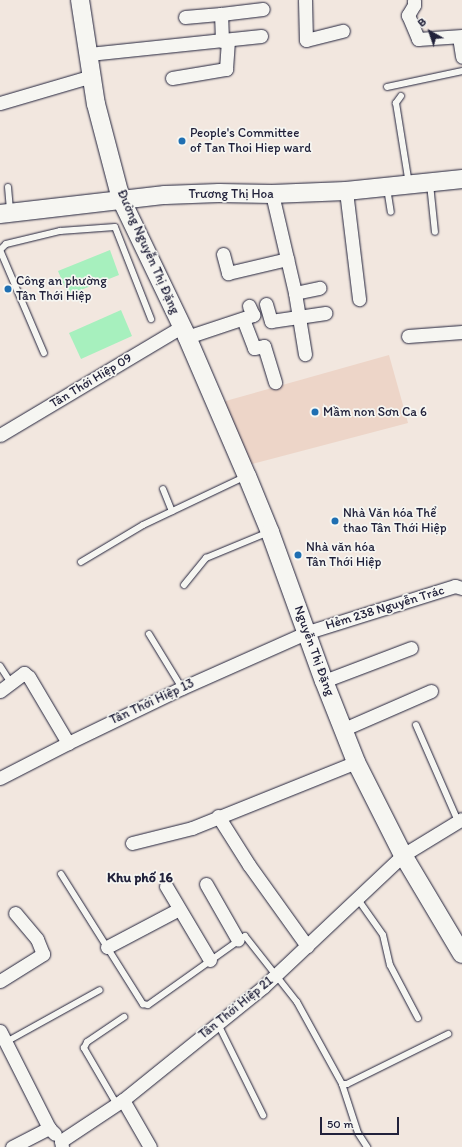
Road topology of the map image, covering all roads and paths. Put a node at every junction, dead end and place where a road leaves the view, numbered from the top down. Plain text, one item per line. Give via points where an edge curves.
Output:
1 (80, 0) edge
2 (305, 0) edge
3 (414, 0) edge
4 (263, 9) dead end
5 (221, 14) junction
6 (186, 17) dead end
7 (342, 31) dead end
8 (261, 36) dead end
9 (461, 37) edge
10 (225, 41) junction
11 (89, 54) junction
12 (462, 57) edge
13 (462, 71) edge
14 (92, 76) junction
15 (172, 78) dead end
16 (388, 87) dead end
17 (401, 96) dead end
18 (0, 103) edge
19 (462, 179) edge
20 (430, 182) junction
21 (409, 184) junction
22 (387, 186) junction
23 (8, 187) dead end
24 (346, 191) junction
25 (272, 194) junction
26 (121, 199) junction
27 (391, 212) dead end
28 (5, 213) edge
29 (435, 232) dead end
30 (0, 250) edge
31 (223, 254) dead end
32 (287, 259) junction
33 (319, 288) dead end
34 (295, 293) junction
35 (359, 299) dead end
36 (266, 304) dead end
37 (250, 306) dead end
38 (325, 313) dead end
39 (298, 317) junction
40 (151, 319) dead end
41 (243, 319) junction
42 (184, 332) junction
43 (462, 332) edge
44 (408, 336) dead end
45 (44, 353) dead end
46 (305, 354) dead end
47 (275, 382) dead end
48 (0, 435) edge
49 (247, 476) junction
50 (163, 489) dead end
51 (172, 511) junction
52 (270, 532) junction
53 (81, 562) dead end
54 (184, 585) dead end
55 (462, 588) edge
56 (308, 632) junction
57 (149, 634) dead end
58 (411, 648) dead end
59 (0, 666) edge
60 (324, 681) junction
61 (11, 683) junction
62 (182, 688) junction
63 (0, 691) edge
64 (431, 691) dead end
65 (416, 725) dead end
66 (344, 729) junction
67 (68, 742) junction
68 (356, 762) junction
69 (0, 778) edge
70 (218, 816) junction
71 (461, 823) edge
72 (132, 843) dead end
73 (403, 855) junction
74 (62, 874) dead end
75 (206, 884) dead end
76 (166, 886) dead end
77 (357, 898) junction
78 (179, 909) junction
79 (15, 913) dead end
80 (238, 940) junction
81 (307, 946) junction
82 (107, 947) junction
83 (462, 954) edge
84 (210, 960) junction
85 (277, 975) junction
86 (0, 981) edge
87 (100, 990) dead end
88 (124, 1018) dead end
89 (418, 1018) dead end
90 (218, 1024) junction
91 (448, 1034) dead end
92 (3, 1036) edge
93 (342, 1084) junction
94 (120, 1102) junction
95 (263, 1116) dead end
96 (49, 1128) junction
97 (62, 1144) edge
98 (12, 1147) edge
99 (150, 1147) edge
100 (367, 1147) edge

1 - 11 street, Đường Nguyễn Thị Đặng
2 - 7 street via 306,40
3 - 9 street via 408,15 418,39
4 - 5 street
5 - 6 street
5 - 10 street
8 - 10 street
9 - 12 street
10 - 11 street
10 - 15 street via 226,69
11 - 14 street, Đường Nguyễn Thị Đặng
13 - 16 lane
14 - 18 street
14 - 26 street, Đường Nguyễn Thị Đặng via 96,104
17 - 21 lane via 396,103
19 - 20 street, Trương Thị Hoa
20 - 21 street, Trương Thị Hoa
20 - 29 lane
21 - 22 street, Trương Thị Hoa
22 - 24 street, Trương Thị Hoa
22 - 27 lane
23 - 28 lane
24 - 25 street, Trương Thị Hoa
24 - 35 street
25 - 26 street, Trương Thị Hoa via 219,193
25 - 32 street
26 - 28 street, Trương Thị Hoa
26 - 42 street, Đường Nguyễn Thị Đặng
30 - 40 lane via 6,244 60,231 115,227
30 - 45 lane
31 - 32 street via 228,274
32 - 34 street
33 - 34 street
34 - 39 street
36 - 39 street via 271,321
37 - 41 street via 253,315
38 - 39 street
39 - 46 street
41 - 42 street, Tân Thới Hiệp 09
41 - 47 street via 254,348 264,346
42 - 48 street, Tân Thới Hiệp 09
42 - 49 street, Nguyễn Thị Đặng
43 - 44 street
49 - 51 lane
49 - 52 street, Nguyễn Thị Đặng
50 - 51 lane
51 - 53 lane
52 - 54 lane via 206,558
52 - 56 street, Nguyễn Thị Đặng
55 - 56 street, Hẻm 238 Nguyễn Trác via 456,586
56 - 60 street, Nguyễn Thị Đặng
56 - 62 street, Tân Thới Hiệp 13
57 - 62 lane
58 - 60 street
59 - 61 lane
60 - 66 street, Nguyễn Thị Đặng
61 - 63 street
61 - 67 street via 24,674 29,677
62 - 67 street, Tân Thới Hiệp 13
64 - 66 street
65 - 71 lane
66 - 68 street, Nguyễn Thị Đặng
67 - 69 street, Tân Thới Hiệp 13
68 - 70 street
68 - 73 street, Nguyễn Thị Đặng
70 - 72 street via 192,828
70 - 81 street via 249,865
71 - 73 street, Tân Thới Hiệp 21
73 - 77 street, Tân Thới Hiệp 21
73 - 83 street, Nguyễn Thị Đặng
74 - 82 lane
75 - 80 street
76 - 78 street
77 - 81 street, Tân Thới Hiệp 21
77 - 89 lane via 383,935 390,965
78 - 82 street
78 - 84 street
79 - 86 street via 37,939 43,954
80 - 84 lane
80 - 85 lane via 245,936
81 - 85 street, Tân Thới Hiệp 21
82 - 84 lane via 140,1002 145,1005
85 - 90 street, Tân Thới Hiệp 21
85 - 93 lane via 297,1002
87 - 92 lane
88 - 94 lane via 87,1042 84,1048
90 - 94 street, Tân Thới Hiệp 21
90 - 95 lane
91 - 93 lane via 347,1084
92 - 96 street
93 - 100 lane via 358,1133
94 - 97 street, Tân Thới Hiệp 21
94 - 99 street
96 - 97 street
96 - 98 street

